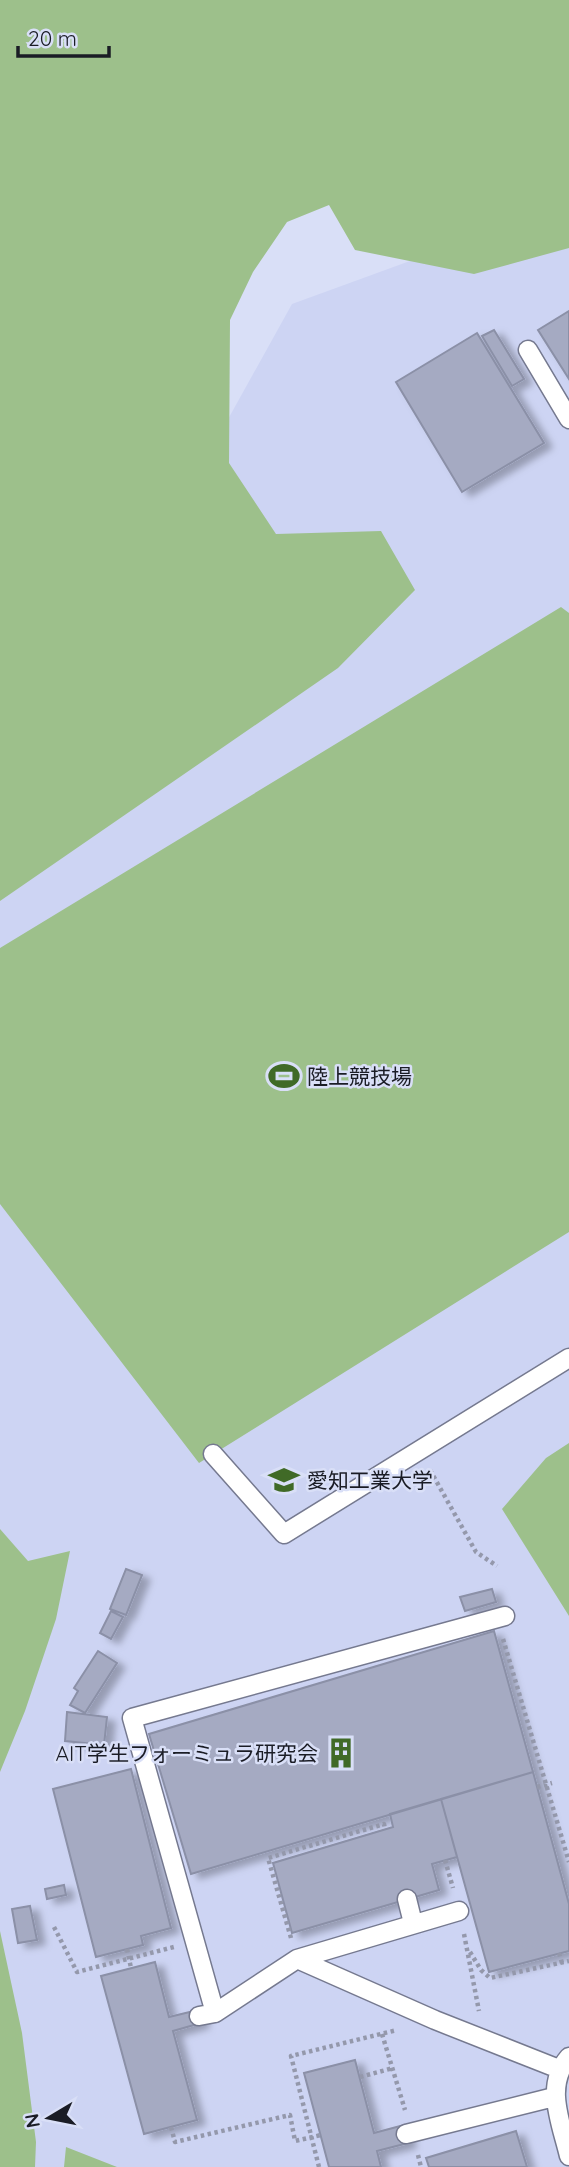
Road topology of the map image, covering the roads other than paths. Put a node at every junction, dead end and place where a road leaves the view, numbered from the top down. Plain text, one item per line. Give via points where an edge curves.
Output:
1 (528, 350) dead end
2 (569, 419) edge
3 (569, 1358) edge
4 (213, 1454) dead end
5 (501, 1617) road end
6 (407, 1899) dead end
7 (459, 1911) dead end
8 (413, 1923) junction
9 (297, 1959) junction
10 (564, 2063) edge
11 (554, 2097) junction
12 (409, 2133) road end
13 (569, 2156) edge

1 - 2 lane
3 - 4 lane via 284,1534
5 - 9 lane via 132,1718 195,1942 207,2015
6 - 8 lane
7 - 8 lane
8 - 9 lane
9 - 10 lane via 435,2021
10 - 11 lane
11 - 12 lane
11 - 13 lane

